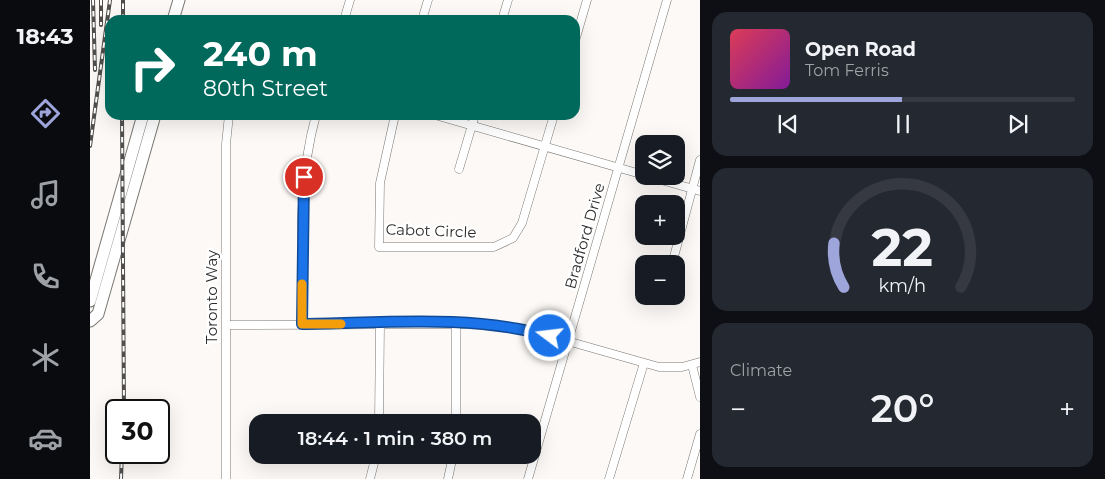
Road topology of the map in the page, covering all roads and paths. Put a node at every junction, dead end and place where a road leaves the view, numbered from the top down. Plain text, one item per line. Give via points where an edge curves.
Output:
1 (179, 0) edge
2 (350, 0) edge
3 (428, 0) edge
4 (508, 0) edge
5 (587, 0) edge
6 (667, 0) edge
7 (174, 15) edge
8 (346, 15) edge
9 (424, 15) edge
10 (504, 15) edge
11 (580, 24) edge
12 (142, 120) edge
13 (154, 120) edge
14 (228, 120) edge
15 (315, 120) edge
16 (394, 120) edge
17 (452, 120) edge
18 (474, 120) edge
19 (552, 120) edge
20 (472, 126) junction
21 (544, 147) junction
22 (700, 160) edge
23 (618, 168) junction
24 (459, 169) dead end
25 (635, 173) edge
26 (678, 185) edge
27 (696, 190) edge
28 (675, 255) edge
29 (90, 300) edge
30 (90, 321) edge
31 (456, 322) junction
32 (380, 323) junction
33 (302, 324) junction
34 (226, 325) junction
35 (568, 341) junction
36 (644, 363) junction
37 (696, 363) edge
38 (700, 397) edge
39 (379, 414) edge
40 (456, 414) edge
41 (700, 434) edge
42 (374, 464) edge
43 (451, 464) edge
44 (226, 479) edge
45 (370, 479) edge
46 (448, 479) edge
47 (528, 479) edge
48 (610, 479) edge
49 (687, 479) edge

1 - 7 main road
2 - 8 street
3 - 9 street
4 - 10 street
5 - 11 street
6 - 23 street, Bradford Drive
12 - 29 main road
13 - 30 main road via 98,314
14 - 34 street, Toronto Way
15 - 33 street via 302,201
16 - 21 street, Cabot Circle via 380,183 379,247 494,246 507,242 520,228
17 - 20 street
18 - 20 street
19 - 21 street
20 - 21 street
20 - 24 street
21 - 23 street
22 - 27 street
23 - 25 street
23 - 35 street, Bradford Drive
26 - 27 street
27 - 28 street
31 - 32 street
31 - 35 street via 512,327
31 - 40 street
32 - 33 street
32 - 39 street
33 - 34 street
34 - 44 street, Toronto Way
35 - 36 street
35 - 47 street, Bradford Drive
36 - 37 street via 671,368
36 - 48 street
37 - 38 street
41 - 49 street
42 - 45 street
43 - 46 street

